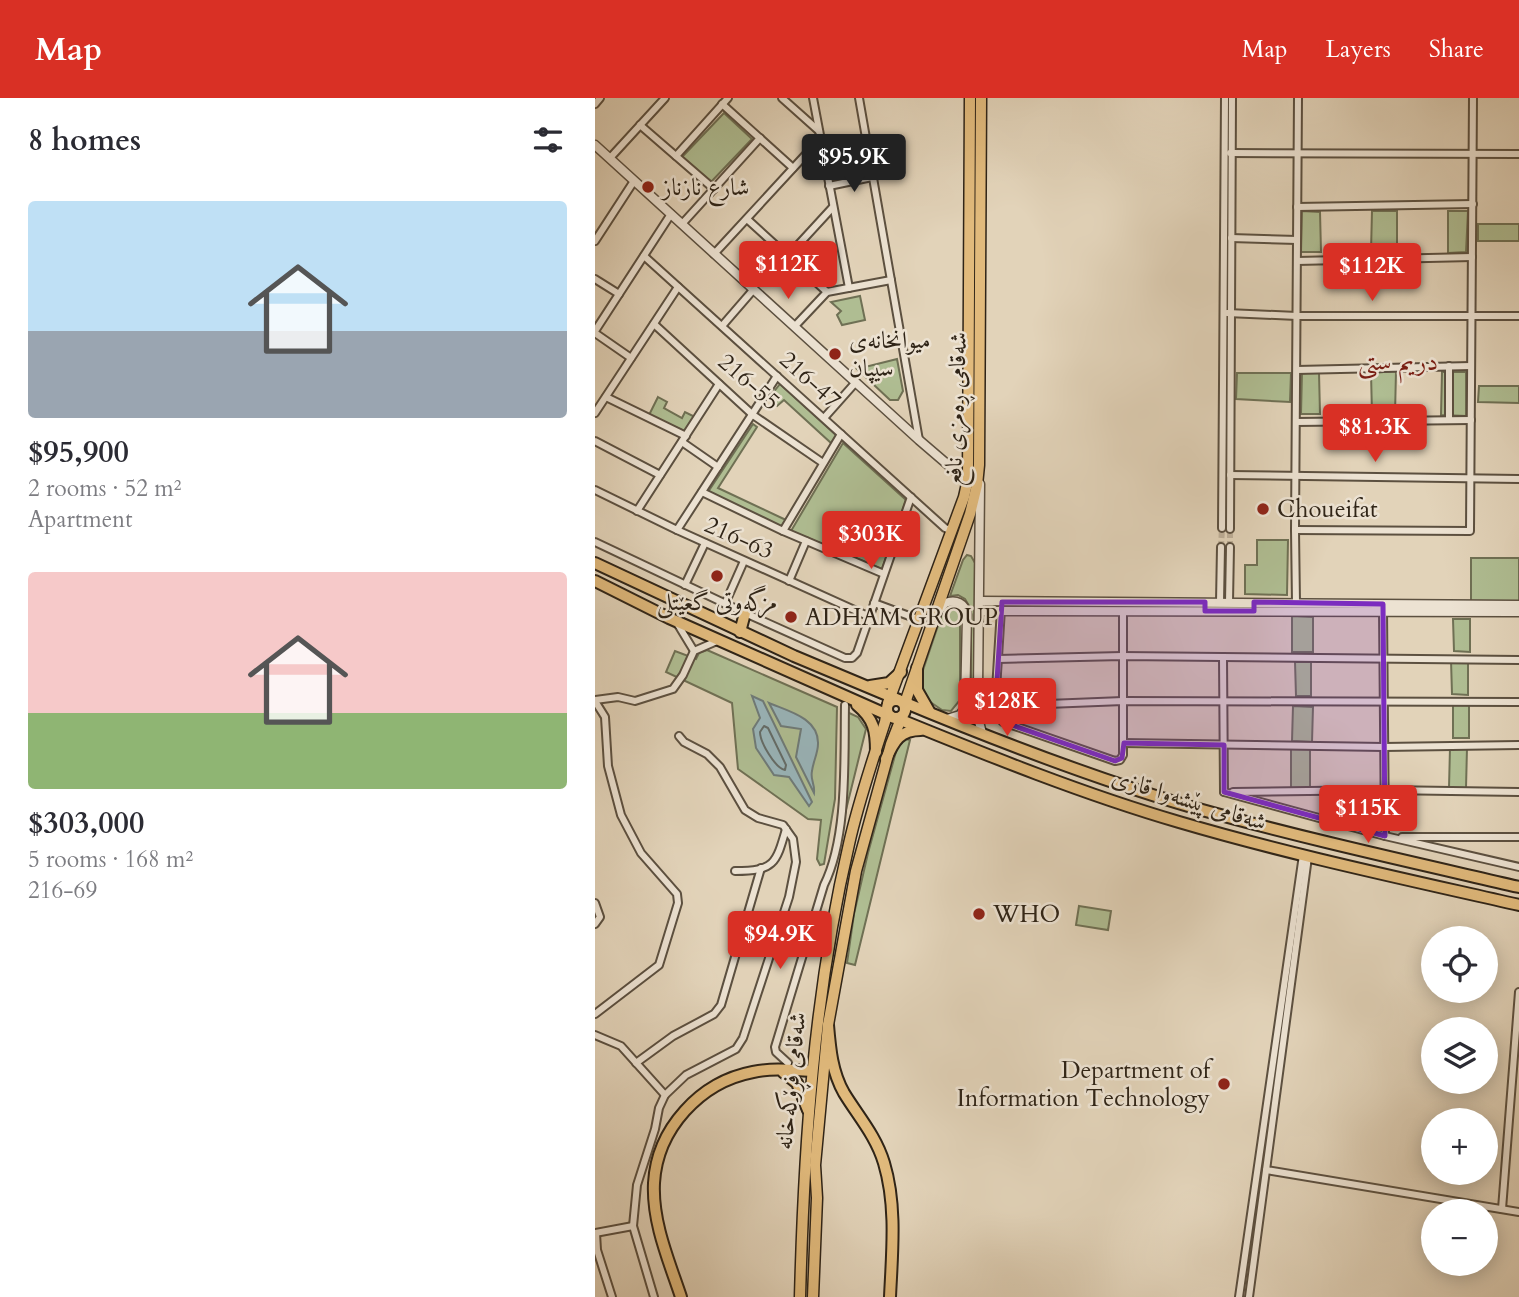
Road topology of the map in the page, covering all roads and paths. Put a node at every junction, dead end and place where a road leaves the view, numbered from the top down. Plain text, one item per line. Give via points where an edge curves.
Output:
1 (600, 98) edge
2 (665, 98) edge
3 (782, 98) edge
4 (813, 98) edge
5 (859, 98) edge
6 (970, 98) edge
7 (981, 98) edge
8 (1225, 98) edge
9 (1232, 98) edge
10 (1298, 98) edge
11 (1473, 98) edge
12 (725, 101) edge
13 (595, 104) edge
14 (641, 125) junction
15 (819, 131) junction
16 (760, 138) junction
17 (821, 139) junction
18 (595, 145) edge
19 (1228, 153) junction
20 (1472, 153) junction
21 (1297, 154) junction
22 (1519, 154) edge
23 (676, 156) junction
24 (610, 158) junction
25 (793, 168) junction
26 (873, 177) junction
27 (634, 181) junction
28 (829, 186) junction
29 (714, 190) junction
30 (1473, 204) junction
31 (833, 207) junction
32 (1297, 207) junction
33 (671, 214) junction
34 (747, 219) junction
35 (682, 224) junction
36 (969, 227) junction
37 (980, 227) junction
38 (597, 232) edge
39 (1231, 238) junction
40 (1297, 240) junction
41 (595, 241) edge
42 (714, 254) junction
43 (644, 256) junction
44 (788, 256) junction
45 (1472, 257) junction
46 (1297, 261) junction
47 (969, 264) junction
48 (980, 265) junction
49 (595, 279) edge
50 (891, 280) junction
51 (678, 287) junction
52 (849, 288) junction
53 (754, 289) junction
54 (827, 292) junction
55 (619, 295) junction
56 (1227, 314) junction
57 (1297, 316) junction
58 (1519, 316) edge
59 (1472, 317) junction
60 (654, 324) junction
61 (722, 326) junction
62 (795, 326) junction
63 (595, 332) edge
64 (631, 358) junction
65 (1449, 366) junction
66 (1471, 366) junction
67 (1297, 370) junction
68 (777, 376) junction
69 (856, 382) junction
70 (719, 384) junction
71 (606, 397) junction
72 (1227, 401) junction
73 (595, 413) edge
74 (753, 415) junction
75 (824, 418) junction
76 (1449, 420) junction
77 (1471, 420) junction
78 (1296, 422) junction
79 (841, 434) junction
80 (684, 439) junction
81 (919, 440) junction
82 (595, 441) edge
83 (823, 463) junction
84 (979, 465) junction
85 (718, 467) junction
86 (660, 475) junction
87 (1230, 475) junction
88 (1296, 477) junction
89 (1471, 478) junction
90 (968, 479) junction
91 (1519, 479) edge
92 (595, 491) edge
93 (702, 492) junction
94 (911, 497) junction
95 (637, 511) junction
96 (677, 530) junction
97 (1294, 530) junction
98 (783, 531) junction
99 (952, 531) junction
100 (806, 541) junction
101 (595, 542) edge
102 (705, 543) junction
103 (1221, 547) tunnel mouth
104 (1230, 547) tunnel mouth
105 (744, 561) junction
106 (595, 563) edge
107 (884, 574) junction
108 (595, 581) edge
109 (789, 581) junction
110 (685, 584) junction
111 (980, 601) junction
112 (1225, 602) junction
113 (874, 603) junction
114 (1296, 603) junction
115 (725, 604) junction
116 (1001, 606) junction
117 (1205, 607) junction
118 (1254, 607) junction
119 (1383, 608) junction
120 (1519, 609) edge
121 (980, 611) junction
122 (1123, 611) junction
123 (744, 613) junction
124 (870, 617) junction
125 (935, 617) junction
126 (920, 620) junction
127 (676, 621) junction
128 (740, 632) junction
129 (719, 640) junction
130 (694, 651) junction
131 (1122, 656) junction
132 (1223, 658) junction
133 (998, 659) junction
134 (1383, 660) junction
135 (1519, 660) edge
136 (917, 668) junction
137 (900, 675) junction
138 (966, 678) junction
139 (912, 682) junction
140 (861, 684) junction
141 (978, 691) junction
142 (595, 701) edge
143 (846, 701) junction
144 (1123, 701) junction
145 (1224, 701) junction
146 (1383, 701) junction
147 (1519, 702) edge
148 (995, 706) junction
149 (896, 709) junction
150 (931, 713) junction
151 (947, 719) junction
152 (929, 731) junction
153 (982, 733) junction
154 (679, 736) dead end
155 (1123, 743) junction
156 (1224, 745) junction
157 (1519, 745) edge
158 (1384, 747) junction
159 (876, 752) junction
160 (886, 759) junction
161 (1384, 790) junction
162 (1224, 792) junction
163 (1519, 792) edge
164 (786, 829) junction
165 (1388, 837) junction
166 (1519, 837) edge
167 (1305, 856) junction
168 (1519, 866) edge
169 (761, 868) junction
170 (735, 871) dead end
171 (1519, 887) edge
172 (595, 902) edge
173 (1519, 905) edge
174 (595, 924) edge
175 (1519, 992) edge
176 (595, 1014) edge
177 (828, 1025) junction
178 (595, 1035) edge
179 (636, 1063) junction
180 (788, 1063) dead end
181 (777, 1069) junction
182 (817, 1071) junction
183 (665, 1095) junction
184 (808, 1110) junction
185 (810, 1164) junction
186 (1266, 1170) junction
187 (1502, 1209) junction
188 (1519, 1212) edge
189 (633, 1226) junction
190 (596, 1233) edge
191 (612, 1297) edge
192 (653, 1297) edge
193 (681, 1297) edge
194 (800, 1297) edge
195 (814, 1297) edge
196 (890, 1297) edge
197 (1239, 1297) edge
198 (1249, 1297) edge

1 - 13 street
2 - 14 street
3 - 15 street
4 - 15 street
5 - 26 street
6 - 36 main road, شەقامی ڕەمزی نافع
7 - 37 main road, شەقامی ڕەمزی نافع
8 - 19 street
9 - 19 street
10 - 21 street
11 - 20 street
12 - 16 street
12 - 23 street
14 - 23 street
14 - 24 street
15 - 17 street
16 - 25 street
16 - 29 street
17 - 25 street
17 - 28 street
18 - 24 street
19 - 21 street
19 - 39 street
19 - 56 street
20 - 21 street
20 - 22 street
20 - 30 street
21 - 32 street
23 - 29 street
24 - 27 street
25 - 34 street
26 - 28 street
26 - 50 street
27 - 33 street
27 - 38 street
28 - 31 street
29 - 35 street
30 - 32 street
30 - 45 street
31 - 44 street
31 - 52 street
32 - 40 street
33 - 35 street
33 - 43 street
34 - 42 street
34 - 44 street
35 - 42 street
36 - 37 main road via 975,233
36 - 47 main road, شەقامی ڕەمزی نافع
37 - 48 main road, شەقامی ڕەمزی نافع
38 - 41 street
39 - 40 street
39 - 56 street
40 - 46 street
42 - 53 street
43 - 51 street, 216-47
43 - 55 street
44 - 54 street
45 - 46 street
45 - 59 street
46 - 57 street
47 - 48 main road via 975,258
47 - 90 main road, شەقامی ڕەمزی نافع
48 - 84 main road, شەقامی ڕەمزی نافع
49 - 55 street
50 - 52 street
50 - 81 street
51 - 60 street
51 - 61 street, 216-47
52 - 54 street
53 - 61 street
53 - 62 street
54 - 62 street
55 - 63 street
56 - 57 street
56 - 72 street
57 - 59 street
57 - 67 street
58 - 59 street
59 - 66 street
60 - 64 street
60 - 70 street, 216-55
61 - 68 street, 216-47
62 - 69 street
63 - 64 street
64 - 71 street
65 - 66 street
65 - 67 street
65 - 76 street
66 - 77 street
67 - 78 street
68 - 74 street
68 - 75 street, 216-47
69 - 75 street
69 - 81 street
70 - 74 street, 216-55
70 - 80 street
71 - 73 street
71 - 80 street
72 - 87 street
72 - 87 street via 1226,528
74 - 83 street, 216-55
74 - 85 street
75 - 79 street, 216-47
76 - 77 street
76 - 78 street
77 - 89 street
78 - 88 street
79 - 83 street
79 - 94 street, 216-47
80 - 85 street
80 - 86 street
81 - 90 street
82 - 86 street
83 - 98 street
84 - 111 street
84 - 125 main road, شەقامی ڕەمزی نافع via 970,514
85 - 93 street
86 - 95 street
87 - 88 street
88 - 89 street
88 - 97 street
89 - 91 street
89 - 97 street via 1470,531
90 - 99 main road, شەقامی ڕەمزی نافع
92 - 95 street, 216-63
93 - 96 street
93 - 98 street
94 - 99 street, 216-47
94 - 107 street
95 - 96 street, 216-63
96 - 102 street, 216-63
97 - 114 street
98 - 100 street
99 - 126 main road, شەقامی ڕەمزی نافع
100 - 107 street
100 - 109 street
101 - 110 street
102 - 105 street, 216-63
102 - 110 street
103 - 112 street
104 - 112 street
105 - 109 street, 216-63
105 - 115 street
106 - 128 highway, شەقامی پێشەوا قازی
107 - 113 street
108 - 127 highway, شەقامی پێشەوا قازی
109 - 124 street, 216-63
110 - 115 street
111 - 116 street
111 - 121 street
112 - 117 street
112 - 118 street
113 - 124 street
113 - 126 street
114 - 118 street
114 - 119 street
115 - 123 street
116 - 117 street
116 - 121 street
116 - 122 street
116 - 133 street
117 - 118 street
117 - 122 street
118 - 119 street
119 - 120 street
119 - 134 street
121 - 141 street
122 - 131 street
123 - 124 street via 845,658 857,653
123 - 128 highway
125 - 136 main road, شەقامی ڕەمزی نافع
125 - 138 street via 948,602 957,602 966,610
126 - 137 main road, شەقامی ڕەمزی نافع
127 - 129 highway, شەقامی پێشەوا قازی
127 - 130 street
128 - 140 highway, شەقامی پێشەوا قازی
129 - 130 street
129 - 143 highway, شەقامی پێشەوا قازی
130 - 142 street via 673,690 635,701 618,697
131 - 132 street
131 - 133 street
131 - 144 street
132 - 134 street
132 - 145 street
133 - 148 street
134 - 135 street
134 - 146 street
136 - 139 main road, شەقامی ڕەمزی نافع
136 - 150 highway via 917,690
137 - 139 main road via 904,684
137 - 140 highway via 885,684
137 - 149 main road, شەقامی ڕەمزی نافع
138 - 141 street via 970,692
138 - 151 street via 964,710
139 - 149 main road, شەقامی ڕەمزی نافع
140 - 149 highway, شەقامی پێشەوا قازی
141 - 153 street
142 - 176 street via 605,717 608,766 621,815 641,853 677,894 678,903 659,965
143 - 149 highway, شەقامی پێشەوا قازی
143 - 159 highway via 873,721
143 - 180 street via 845,774 837,837 775,1047
144 - 145 street
144 - 148 street
144 - 155 street
145 - 146 street
145 - 156 street
146 - 147 street
146 - 158 street
148 - 155 street via 1003,722 1112,761 1122,758
149 - 150 highway, شەقامی پێشەوا قازی
149 - 152 highway, شەقامی پێشەوا قازی
149 - 159 main road, شەقامی فڕۆکەخانە
149 - 160 main road, شەقامی فڕۆکەخانە
150 - 151 highway, شەقامی پێشەوا قازی
151 - 153 highway, شەقامی پێشەوا قازی
152 - 160 highway via 901,735
152 - 167 highway, شەقامی پێشەوا قازی via 1066,785
153 - 171 highway, شەقامی پێشەوا قازی via 1193,807
154 - 164 street via 720,766 745,810
155 - 156 street
156 - 158 street
156 - 162 street
157 - 158 street
158 - 161 street
159 - 182 main road, شەقامی فڕۆکەخانە via 849,843 827,954
160 - 177 main road, شەقامی فڕۆکەخانە via 856,870
161 - 162 street
161 - 163 street
161 - 165 street
162 - 165 street
164 - 169 street via 777,859
164 - 183 street via 793,839 796,862 789,897 743,1038 736,1049 686,1075
165 - 166 street
165 - 168 street
167 - 173 highway, شەقامی پێشەوا قازی
167 - 186 street
167 - 197 street
169 - 170 street
169 - 179 street via 720,1005 714,1014
172 - 174 street via 600,916
175 - 187 street
177 - 182 main road, شەقامی فڕۆکەخانە
177 - 196 highway via 834,1070 870,1131 890,1186
178 - 179 street via 621,1046
179 - 183 street
181 - 182 highway
181 - 184 highway via 797,1083
181 - 193 highway via 746,1073 709,1089 682,1113 668,1134 654,1183 656,1212
182 - 184 main road, شەقامی فڕۆکەخانە
182 - 185 main road, شەقامی فڕۆکەخانە
183 - 189 street via 637,1185
184 - 185 main road, شەقامی فڕۆکەخانە
185 - 194 main road, شەقامی فڕۆکەخانە
185 - 195 main road, شەقامی فڕۆکەخانە via 817,1198
186 - 187 street
186 - 198 street
187 - 188 street
189 - 190 street
189 - 192 street
190 - 191 street

